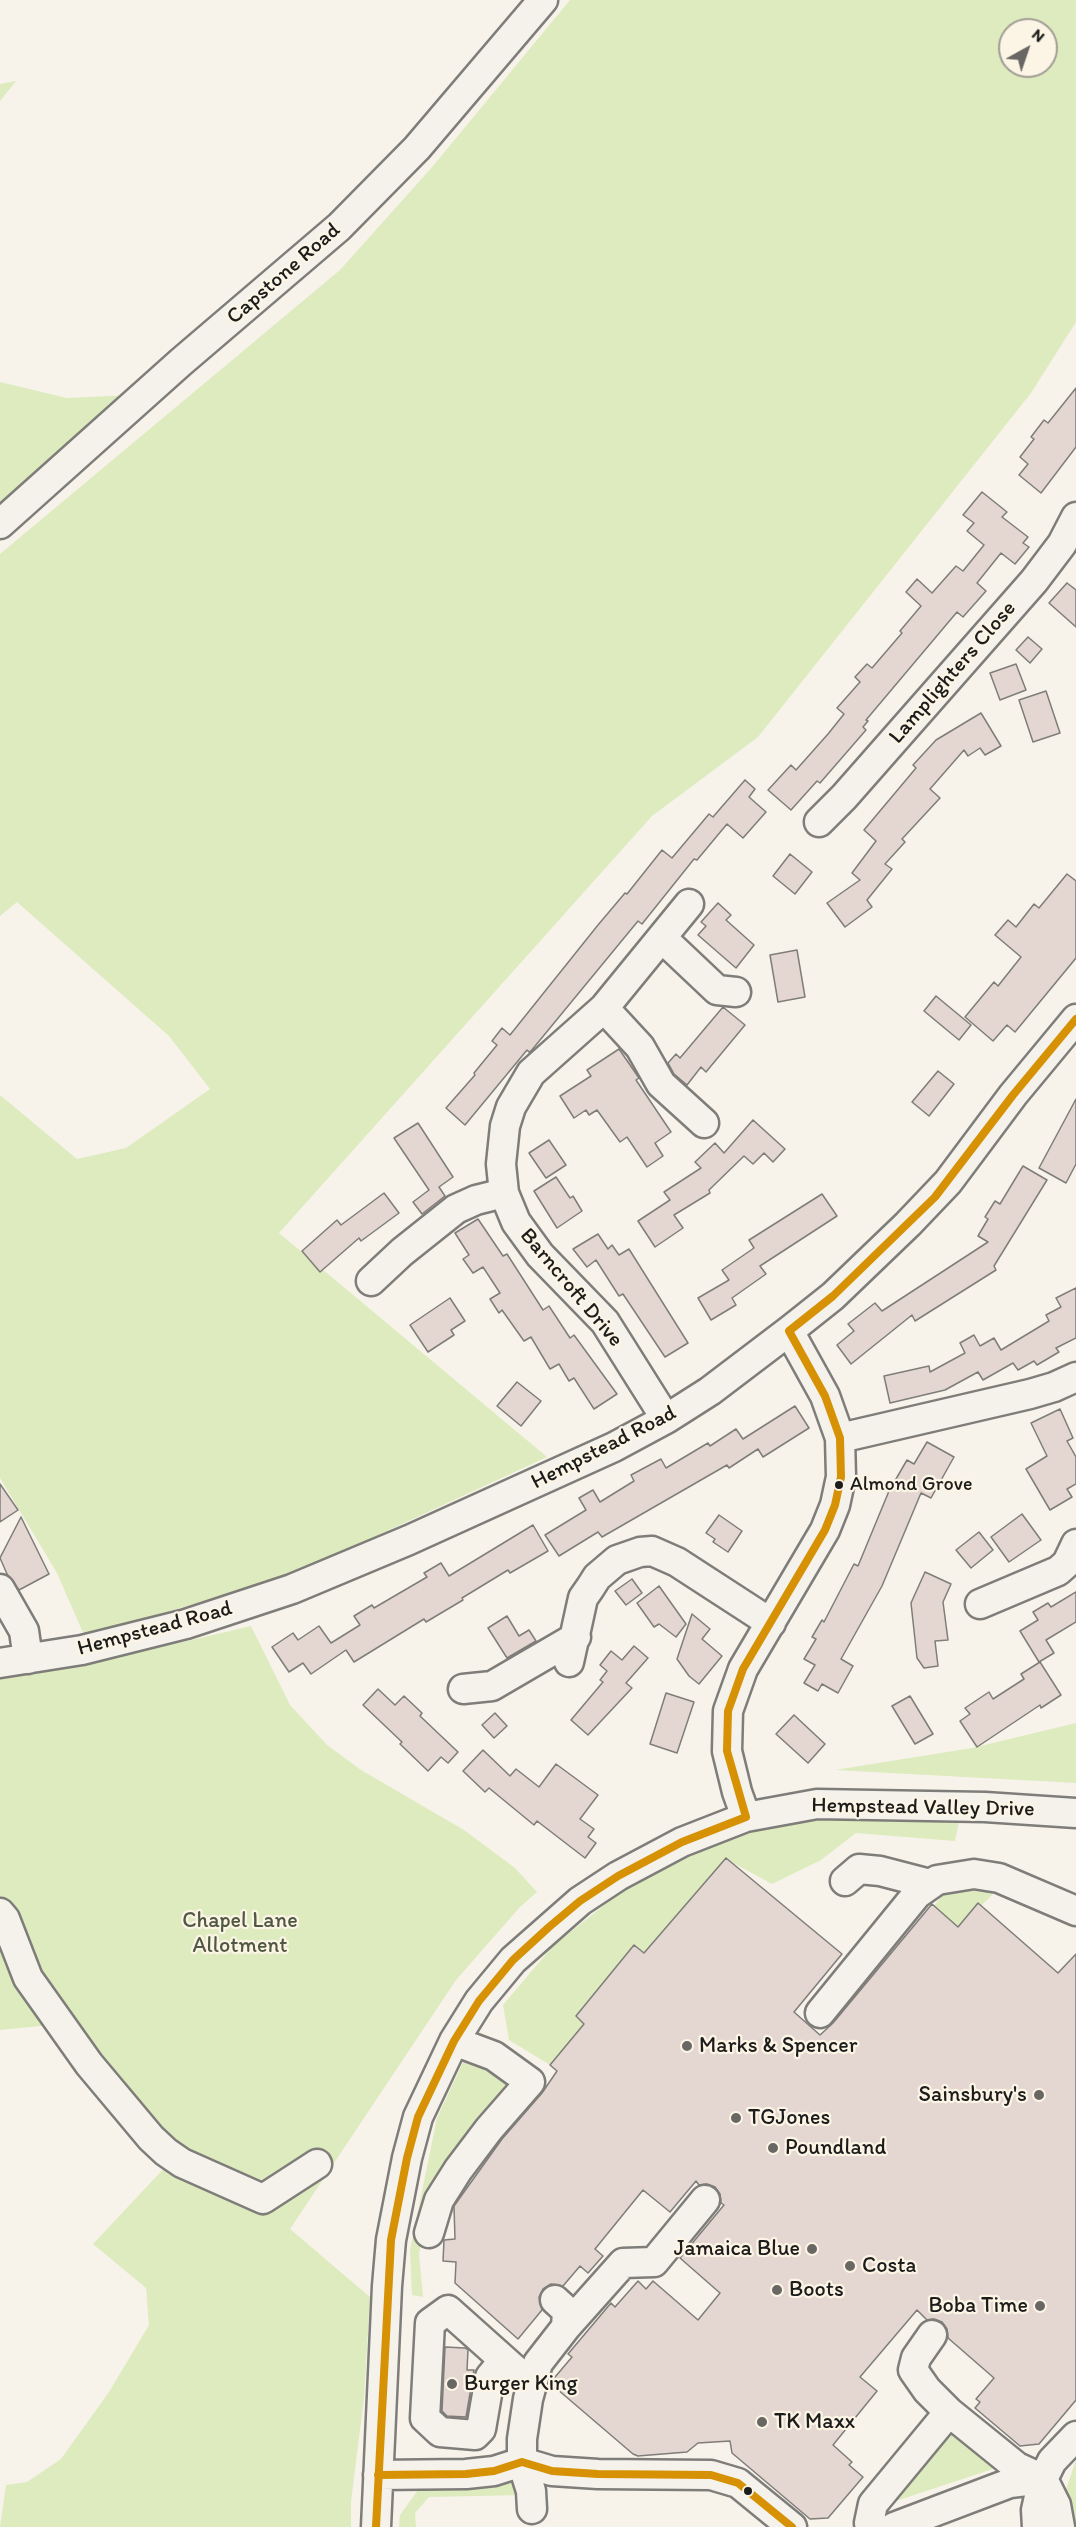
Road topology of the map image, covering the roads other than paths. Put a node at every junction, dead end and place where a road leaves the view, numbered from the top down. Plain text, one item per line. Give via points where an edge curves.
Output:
1 (543, 0) edge
2 (1076, 517) edge
3 (0, 524) edge
4 (1069, 550) edge
5 (819, 822) dead end
6 (689, 904) dead end
7 (662, 939) junction
8 (736, 992) dead end
9 (604, 1008) junction
10 (1076, 1020) edge
11 (704, 1122) dead end
12 (504, 1193) junction
13 (371, 1281) dead end
14 (789, 1331) junction
15 (1076, 1378) edge
16 (666, 1419) junction
17 (840, 1438) junction
18 (1076, 1544) edge
19 (0, 1589) edge
20 (0, 1602) edge
21 (980, 1605) dead end
22 (771, 1623) junction
23 (24, 1631) junction
24 (28, 1659) junction
25 (0, 1664) edge
26 (463, 1689) dead end
27 (1076, 1813) edge
28 (746, 1816) junction
29 (845, 1881) dead end
30 (930, 1884) junction
31 (1076, 1911) edge
32 (0, 1913) edge
33 (820, 2013) dead end
34 (454, 2041) junction
35 (317, 2164) dead end
36 (705, 2200) dead end
37 (429, 2233) dead end
38 (555, 2300) dead end
39 (566, 2327) junction
40 (932, 2335) dead end
41 (504, 2360) junction
42 (532, 2385) junction
43 (949, 2412) junction
44 (1076, 2436) edge
45 (522, 2462) junction
46 (378, 2475) junction
47 (1043, 2479) junction
48 (532, 2509) dead end
49 (880, 2526) edge
50 (376, 2527) edge
51 (792, 2527) edge
52 (1037, 2527) edge
53 (1060, 2527) edge

1 - 3 street, Capstone Road via 417,148 339,228
2 - 4 street, Lamplighters Close
4 - 5 street, Lamplighters Close via 1034,580
6 - 7 street, Barncroft Drive
7 - 8 street via 717,990
7 - 9 street, Barncroft Drive
9 - 11 street via 640,1047 661,1084
9 - 12 street, Barncroft Drive via 542,1062 519,1090 506,1126 501,1164
10 - 14 street, Hempstead Road via 935,1197 841,1289
12 - 13 street via 456,1209
12 - 16 street, Barncroft Drive via 526,1239 605,1322
14 - 16 street, Hempstead Road
14 - 17 street via 825,1396
15 - 17 street via 1030,1394
16 - 24 street, Hempstead Road via 603,1452 292,1589 186,1624
17 - 22 street via 841,1477 830,1518
18 - 21 street via 1067,1563 1058,1571
19 - 23 street
20 - 23 street
22 - 26 street via 677,1562 652,1551 640,1552 617,1560 597,1577 583,1598 572,1649 492,1686
22 - 28 street via 743,1669 726,1724 729,1761
23 - 24 street
24 - 25 street, Hempstead Road
27 - 28 street, Hempstead Valley Drive via 817,1804
28 - 34 street, Hempstead Valley Drive via 682,1842 580,1900 513,1960 479,2001
29 - 30 street via 859,1869
30 - 31 street via 974,1874 999,1878
30 - 33 street via 917,1894
32 - 35 street via 27,1978 89,2064 166,2152 263,2199
34 - 37 street via 494,2056 530,2082 458,2170 439,2200
34 - 46 street, Hempstead Valley Drive via 418,2117 399,2196 387,2286
36 - 39 street via 654,2262 623,2263
38 - 39 street via 567,2311
39 - 42 street via 538,2363
40 - 43 street via 916,2358 913,2370
41 - 41 street via 490,2377 482,2429 475,2435 440,2432 425,2418 430,2323 448,2310
41 - 42 street
42 - 45 street
43 - 47 street via 1017,2467
43 - 49 street via 873,2504
44 - 47 street via 1053,2461
45 - 46 street via 466,2474
45 - 48 street
45 - 51 street via 552,2471 711,2475 738,2483
46 - 50 street, Hempstead Valley Drive
47 - 49 street via 1010,2483
47 - 52 street via 1036,2510
47 - 53 street via 1056,2505

